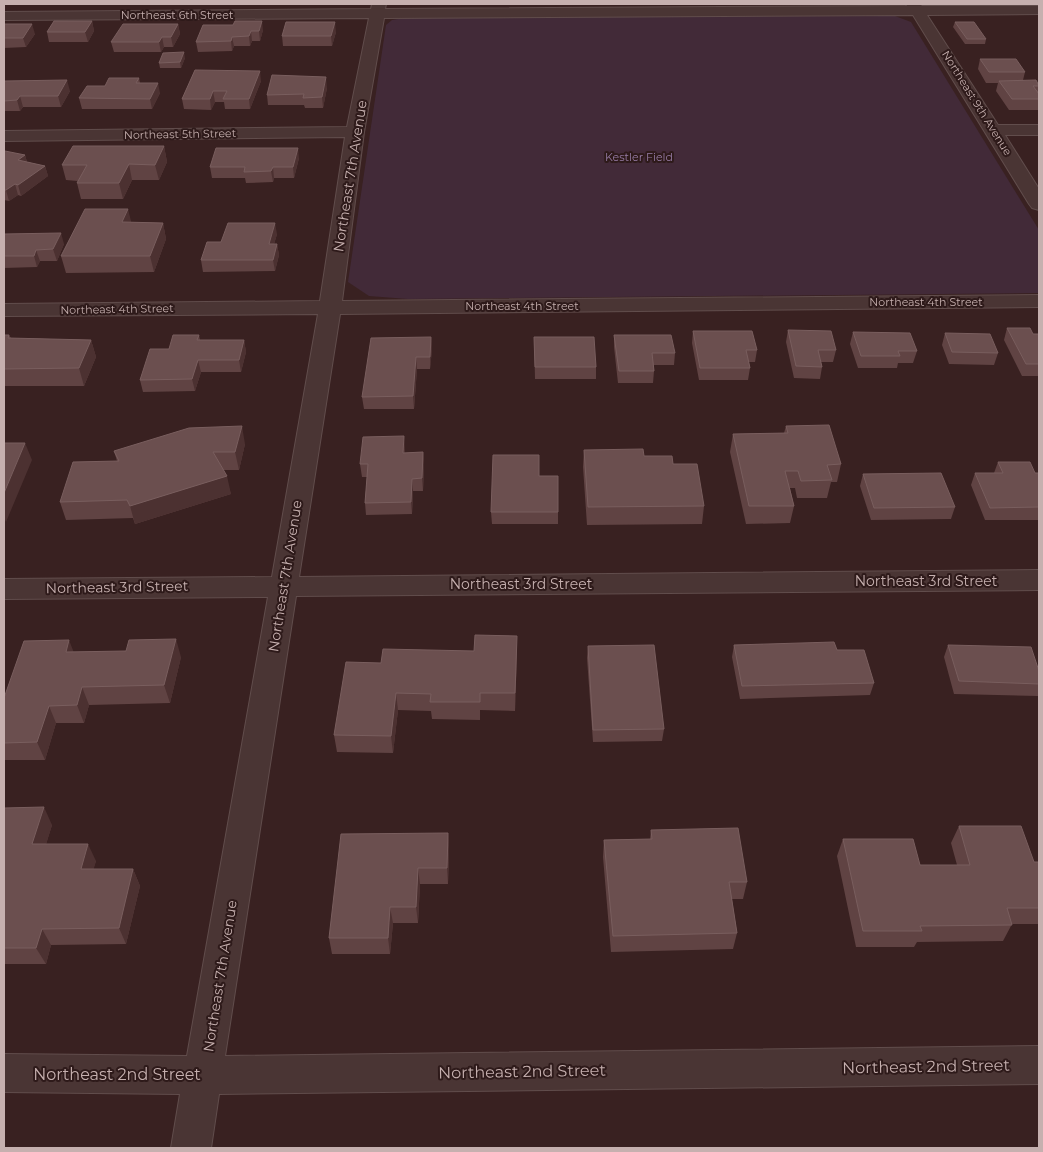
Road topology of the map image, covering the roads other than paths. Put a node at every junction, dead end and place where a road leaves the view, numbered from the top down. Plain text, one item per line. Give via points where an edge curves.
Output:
1 (916, 8) edge
2 (378, 9) edge
3 (1039, 10) edge
4 (4, 16) edge
5 (995, 130) junction
6 (1039, 130) edge
7 (356, 132) junction
8 (4, 136) edge
9 (1039, 204) edge
10 (1039, 301) edge
11 (330, 307) junction
12 (4, 310) edge
13 (1039, 580) edge
14 (284, 586) junction
15 (4, 589) edge
16 (1039, 1065) edge
17 (4, 1073) edge
18 (204, 1075) junction
19 (191, 1148) edge

1 - 2 street, Northeast 6th Street
1 - 3 street, Northeast 6th Street
1 - 5 street, Northeast 9th Avenue
2 - 4 street, Northeast 6th Street
2 - 7 street, Northeast 7th Avenue
5 - 6 street
5 - 9 street, Northeast 9th Avenue
7 - 8 street, Northeast 5th Street
7 - 11 street, Northeast 7th Avenue
10 - 11 street, Northeast 4th Street
11 - 12 street, Northeast 4th Street
11 - 14 street, Northeast 7th Avenue
13 - 14 street, Northeast 3rd Street
14 - 15 street, Northeast 3rd Street
14 - 18 street, Northeast 7th Avenue
16 - 18 street, Northeast 2nd Street
17 - 18 street, Northeast 2nd Street
18 - 19 street, Northeast 7th Avenue

